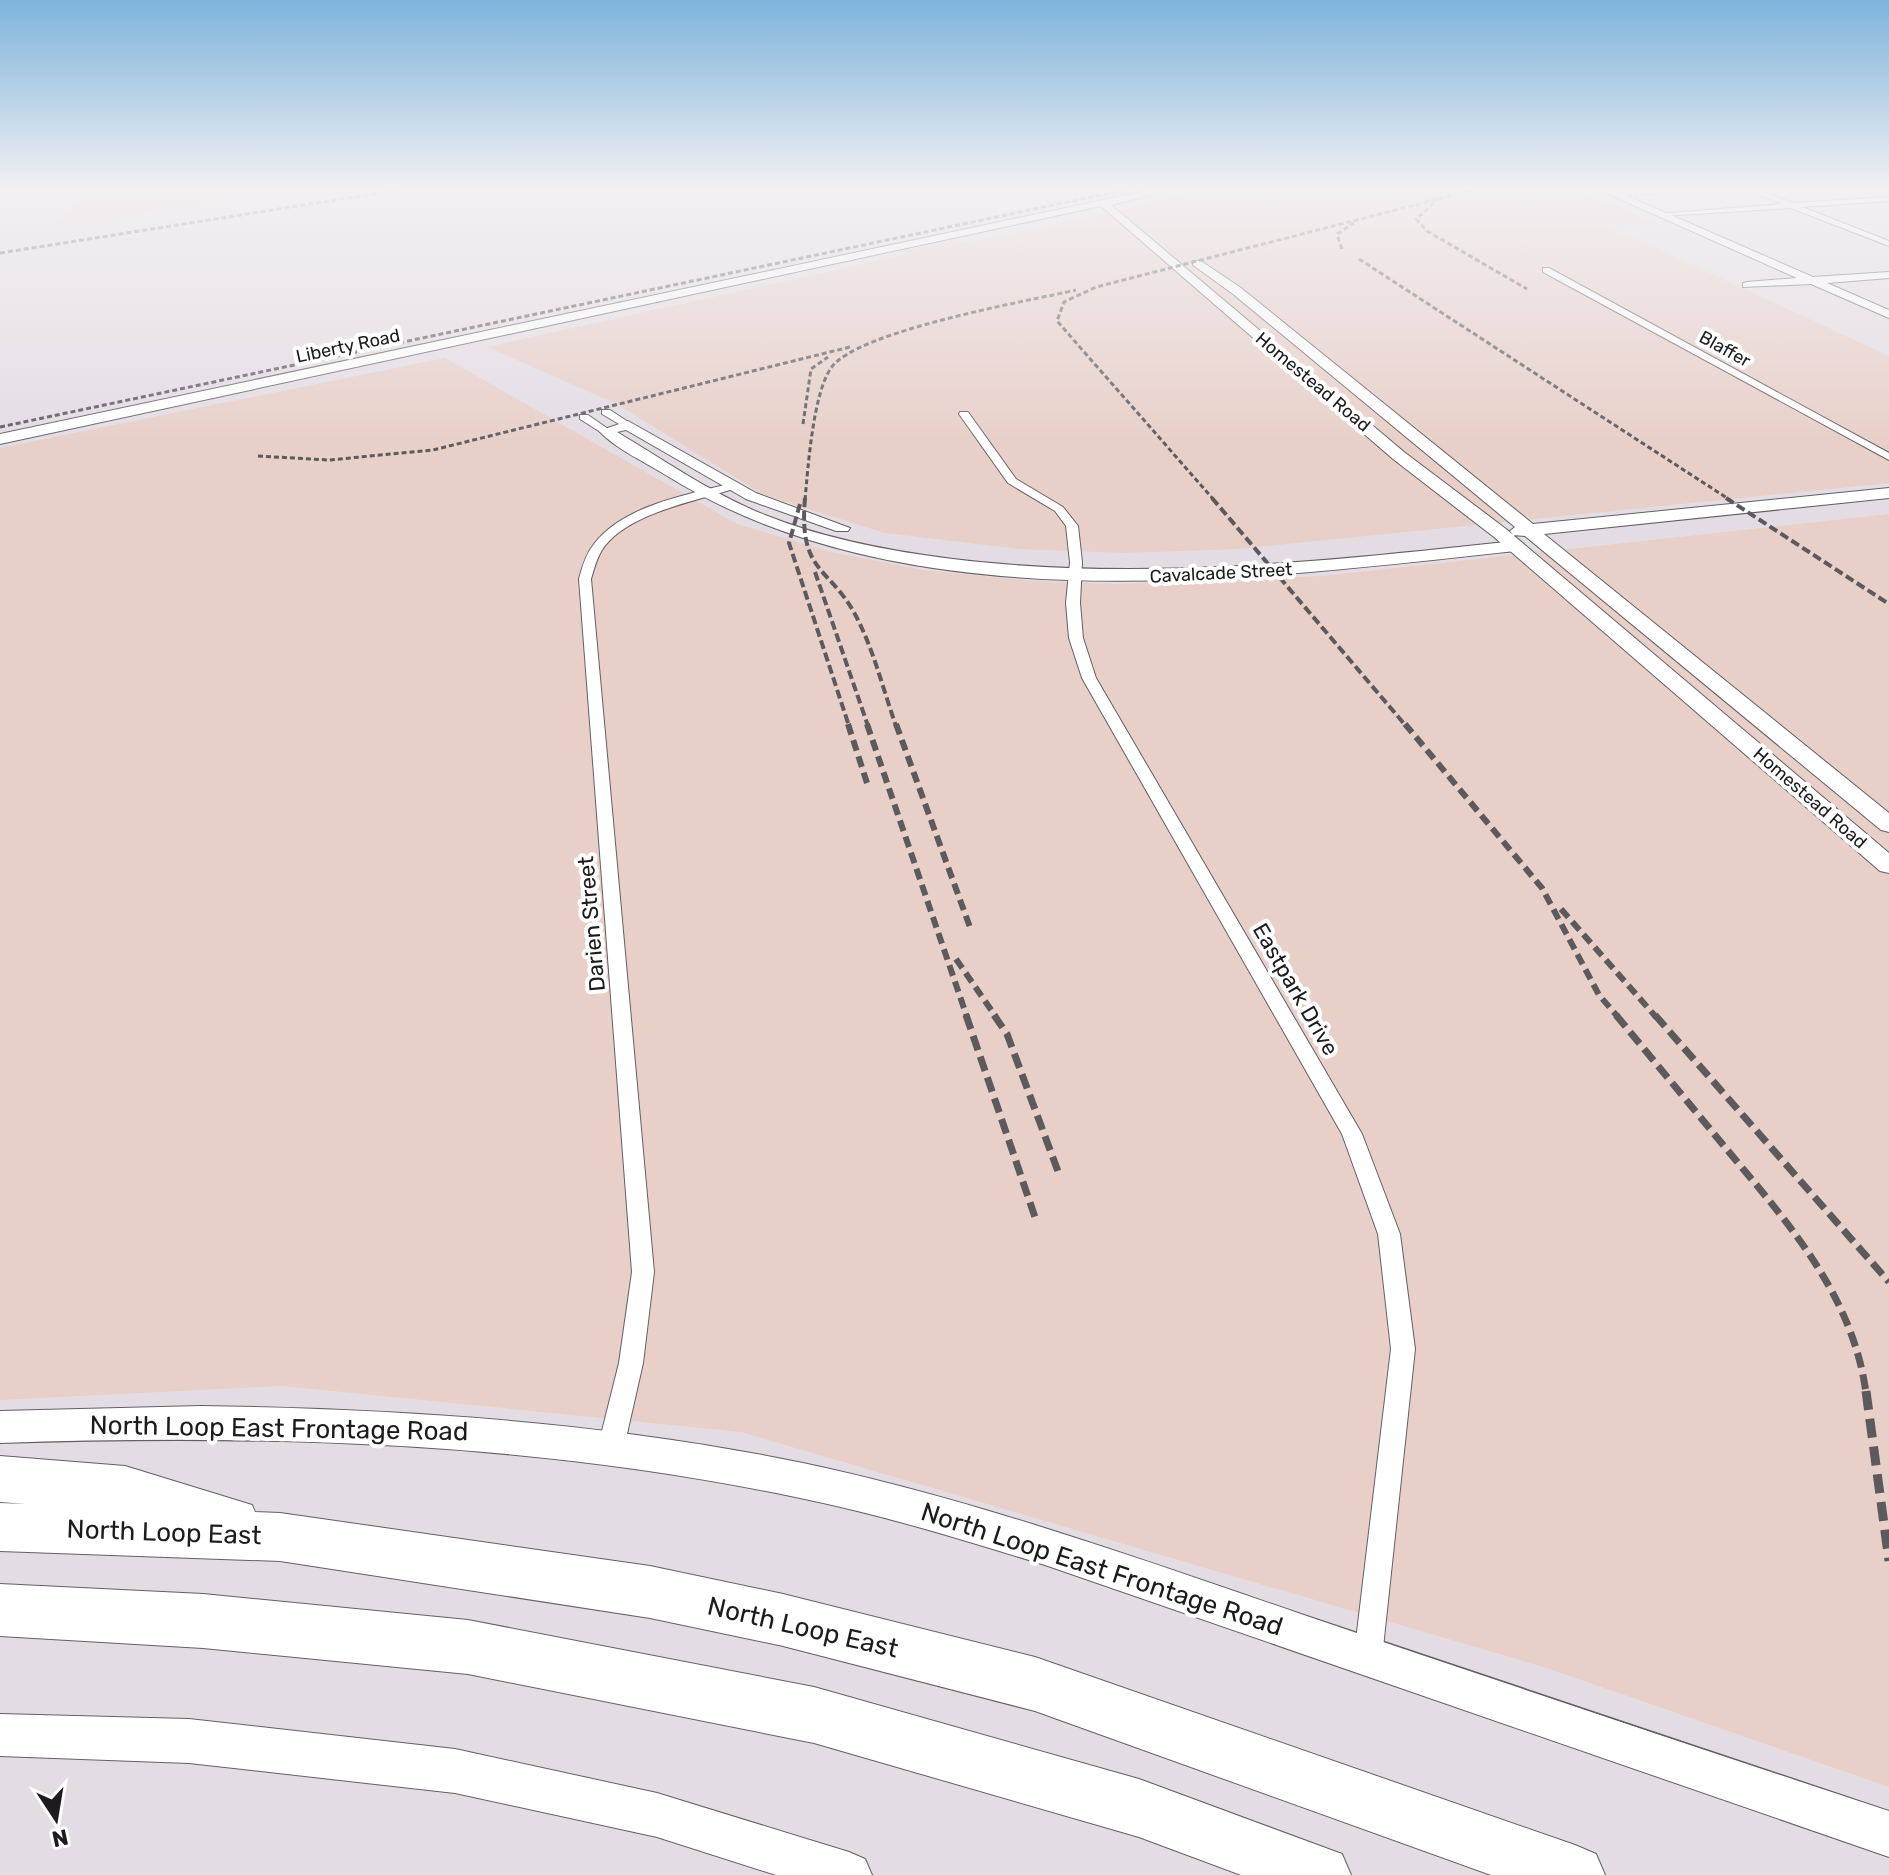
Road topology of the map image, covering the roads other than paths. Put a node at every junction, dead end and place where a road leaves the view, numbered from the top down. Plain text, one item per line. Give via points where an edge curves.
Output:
1 (763, 276) edge
2 (1189, 276) edge
3 (1217, 276) edge
4 (1556, 276) edge
5 (1802, 276) edge
6 (1881, 276) edge
7 (1812, 280) junction
8 (1747, 285) dead end
9 (1237, 291) junction
10 (1209, 293) junction
11 (1889, 314) edge
12 (1289, 334) junction
13 (1259, 336) junction
14 (1370, 401) junction
15 (1339, 404) junction
16 (606, 412) dead end
17 (964, 414) dead end
18 (584, 417) dead end
19 (628, 425) junction
20 (606, 431) junction
21 (0, 439) edge
22 (1424, 446) junction
23 (1392, 448) junction
24 (1889, 457) edge
25 (732, 486) junction
26 (1889, 493) edge
27 (709, 494) junction
28 (1889, 508) edge
29 (1515, 536) junction
30 (1544, 543) junction
31 (1301, 553) junction
32 (934, 554) junction
33 (1315, 567) junction
34 (1076, 569) junction
35 (1672, 650) junction
36 (1641, 655) junction
37 (1848, 792) junction
38 (1810, 797) junction
39 (1889, 825) edge
40 (1889, 866) edge
41 (0, 1427) edge
42 (611, 1447) junction
43 (0, 1479) edge
44 (0, 1527) edge
45 (280, 1537) junction
46 (0, 1610) edge
47 (1368, 1657) junction
48 (0, 1735) edge
49 (1889, 1834) edge
50 (849, 1875) edge
51 (1321, 1875) edge
52 (1575, 1875) edge

1 - 21 main road, Liberty Road
2 - 10 main road, Homestead Road
3 - 9 main road, Homestead Road
4 - 24 street, Blaffer
5 - 7 street
6 - 7 street
7 - 8 street
7 - 11 street
9 - 10 main road
9 - 12 main road, Homestead Road
10 - 13 main road, Homestead Road
12 - 13 main road
12 - 14 main road, Homestead Road
13 - 15 main road, Homestead Road
14 - 15 main road
14 - 22 main road, Homestead Road
15 - 23 main road, Homestead Road
16 - 19 street, Cavalcade Street
17 - 34 street, Eastpark Drive via 1012,481 1059,509 1072,526
18 - 20 street, Cavalcade Street
19 - 20 street
19 - 25 street, Cavalcade Street
20 - 27 street, Cavalcade Street
22 - 23 main road
22 - 29 main road, Homestead Road
23 - 29 main road, Homestead Road
25 - 27 street, Darien Street
25 - 32 street, Cavalcade Street via 836,526
26 - 29 main road, Cavalcade Street
27 - 32 street, Cavalcade Street via 803,533 861,549
27 - 42 street, Darien Street via 612,532 591,558 585,579 643,1272 631,1363
28 - 30 main road
29 - 30 main road, Homestead Road
29 - 31 street, Cavalcade Street
29 - 33 street, Cavalcade Street
29 - 36 main road, Homestead Road
30 - 35 main road, Homestead Road
31 - 33 street
31 - 34 street, Cavalcade Street
32 - 34 street, Cavalcade Street via 983,569
33 - 34 street, Cavalcade Street via 1204,576
34 - 47 street, Eastpark Drive via 1076,638 1089,678 1352,1134 1389,1234 1403,1349
35 - 36 main road
35 - 37 main road, Homestead Road
36 - 38 main road, Homestead Road
37 - 38 main road
37 - 39 main road, Homestead Road
38 - 40 main road, Homestead Road
41 - 42 main road, North Loop East Frontage Road via 327,1424 494,1433
42 - 47 main road, North Loop East Frontage Road via 800,1480 984,1525
43 - 45 highway via 125,1489
44 - 45 highway, North Loop East
45 - 52 highway, North Loop East via 650,1592 1035,1684
46 - 51 highway via 203,1621 468,1647 814,1715 1139,1808
47 - 49 main road, North Loop East Frontage Road
48 - 50 main road via 189,1741 455,1771 657,1815

